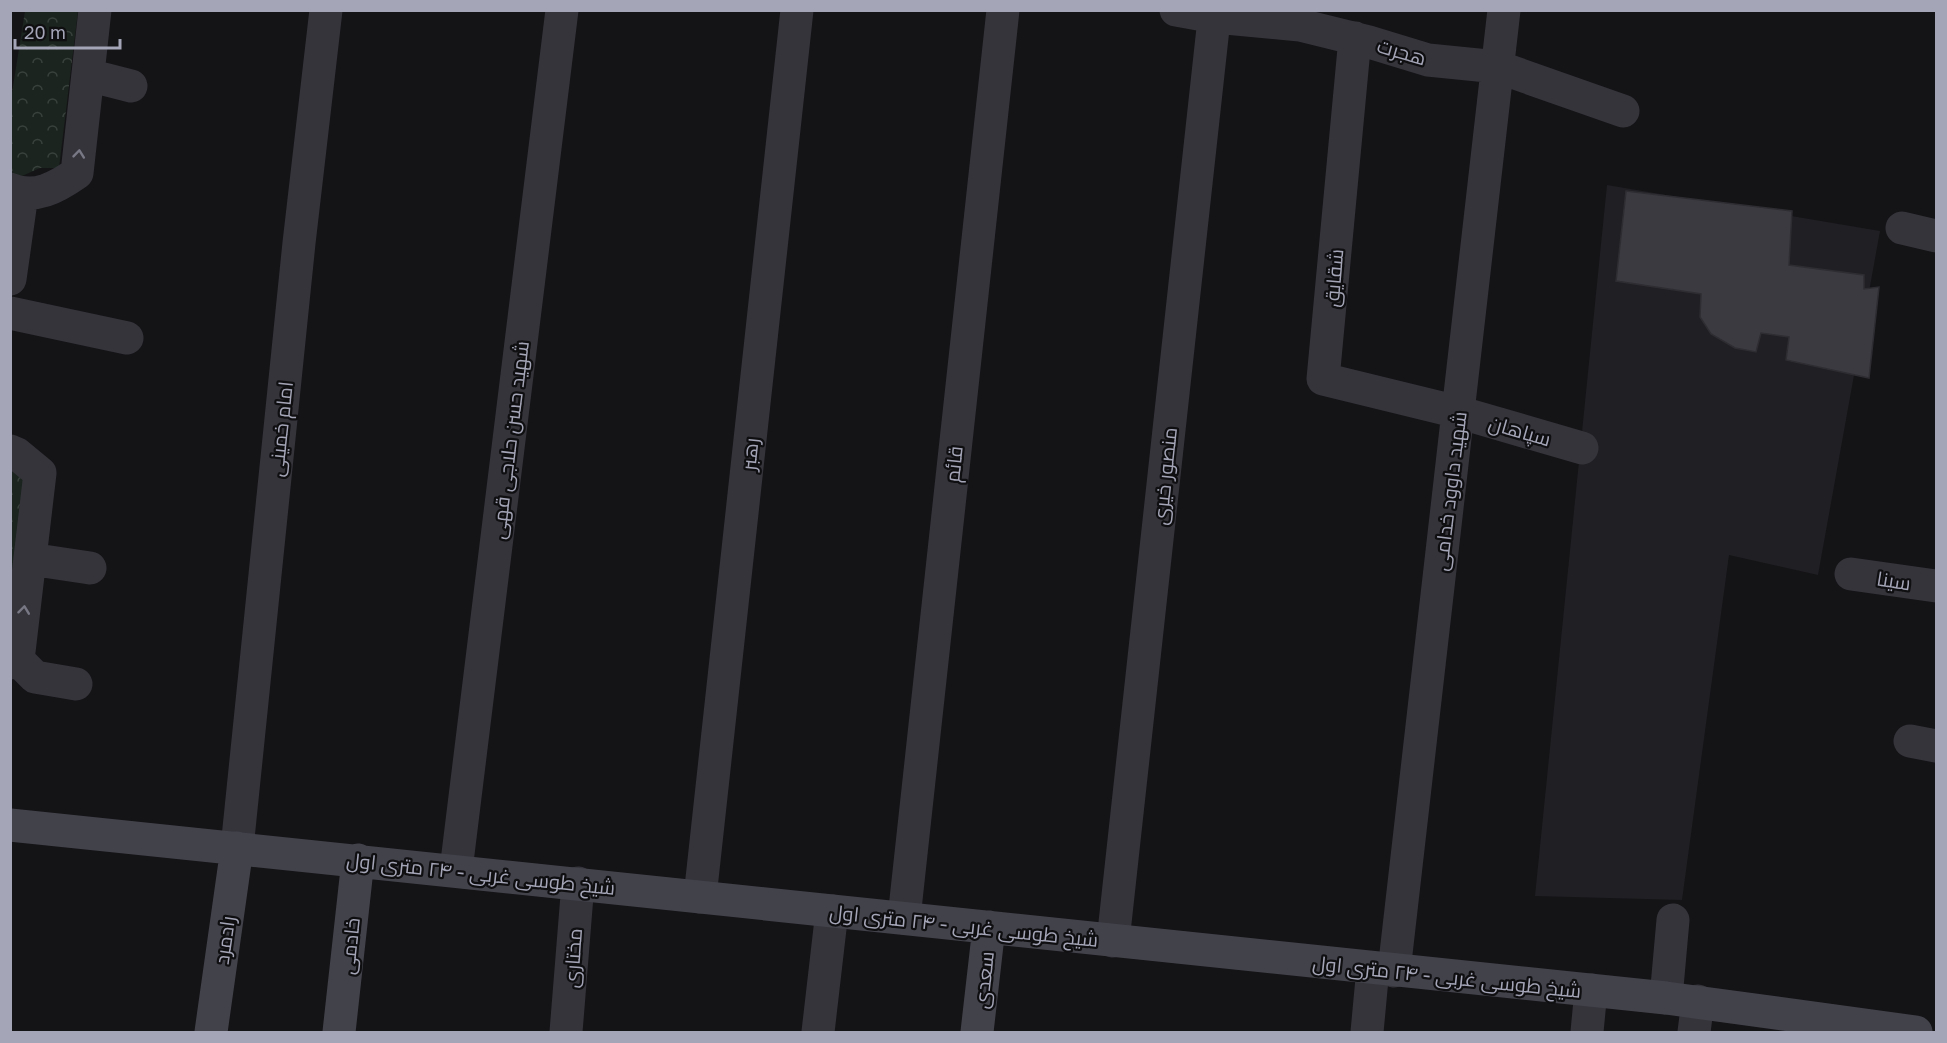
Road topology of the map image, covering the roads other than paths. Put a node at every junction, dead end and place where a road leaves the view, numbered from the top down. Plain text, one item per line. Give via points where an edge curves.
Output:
1 (95, 10) edge
2 (326, 10) edge
3 (562, 10) edge
4 (797, 10) edge
5 (1003, 10) edge
6 (1176, 10) edge
7 (1504, 10) edge
8 (1215, 14) edge
9 (1355, 38) junction
10 (1498, 67) junction
11 (88, 75) junction
12 (131, 86) dead end
13 (1623, 111) dead end
14 (16, 192) edge
15 (1902, 228) dead end
16 (1936, 236) edge
17 (10, 279) edge
18 (10, 313) edge
19 (127, 338) dead end
20 (1458, 412) junction
21 (1582, 448) dead end
22 (10, 451) edge
23 (30, 559) junction
24 (90, 568) dead end
25 (1851, 574) dead end
26 (1936, 586) edge
27 (14, 662) edge
28 (76, 684) dead end
29 (10, 825) edge
30 (237, 848) junction
31 (358, 860) junction
32 (456, 870) junction
33 (578, 883) junction
34 (700, 897) junction
35 (832, 910) junction
36 (904, 918) junction
37 (1673, 920) dead end
38 (989, 927) junction
39 (1113, 941) junction
40 (1383, 969) junction
41 (1591, 990) junction
42 (1666, 998) junction
43 (1696, 1017) edge
44 (1896, 1031) edge
45 (211, 1032) edge
46 (339, 1032) edge
47 (566, 1032) edge
48 (818, 1032) edge
49 (977, 1032) edge
50 (1367, 1032) edge
51 (1587, 1032) edge

1 - 11 street
2 - 30 street, امام خمینی
3 - 32 street, شهید حسن حلاجی قهی
4 - 34 street, رهبر
5 - 36 street, قائم
6 - 8 street, هجرت
7 - 10 street, شهید داوود خدامی
8 - 9 street, هجرت via 1300,24
8 - 39 street, منصور خیری
9 - 10 street, هجرت via 1428,60
9 - 20 street, شقایق via 1323,379
10 - 13 street, هجرت
10 - 20 street, شهید داوود خدامی
11 - 12 street
14 -> 11 street via 39,193 77,173
14 - 17 street
15 - 16 street
18 - 19 street
20 - 21 street, سپاهان
20 - 40 street, شهید داوود خدامی
22 - 23 street via 40,473
23 - 24 street
27 -> 23 street
25 - 26 street, سینا
27 - 28 street via 35,677
29 - 30 main road, شیخ طوسی غربی - ۲۴ متری اول
30 - 31 main road, شیخ طوسی غربی - ۲۴ متری اول
30 - 45 main road, رادمرد
31 - 32 main road, شیخ طوسی غربی - ۲۴ متری اول
31 - 46 main road, خادمی
32 - 33 main road, شیخ طوسی غربی - ۲۴ متری اول
33 - 34 main road, شیخ طوسی غربی - ۲۴ متری اول
33 - 47 street, مختاری
34 - 35 main road, شیخ طوسی غربی - ۲۴ متری اول
35 - 36 main road, شیخ طوسی غربی - ۲۴ متری اول
35 - 48 street
36 - 38 main road, شیخ طوسی غربی - ۲۴ متری اول
37 - 42 street
38 - 39 main road, شیخ طوسی غربی - ۲۴ متری اول
38 - 49 main road, سعدی
39 - 40 main road, شیخ طوسی غربی - ۲۴ متری اول
40 - 41 main road, شیخ طوسی غربی - ۲۴ متری اول
40 - 50 street, شهید داوود خدامی
41 - 42 main road, شیخ طوسی غربی - ۲۴ متری اول
41 - 51 street
42 - 43 main road, شیخ طوسی غربی - ۲۴ متری اول
43 - 44 main road, شیخ طوسی غربی - ۲۴ متری اول

